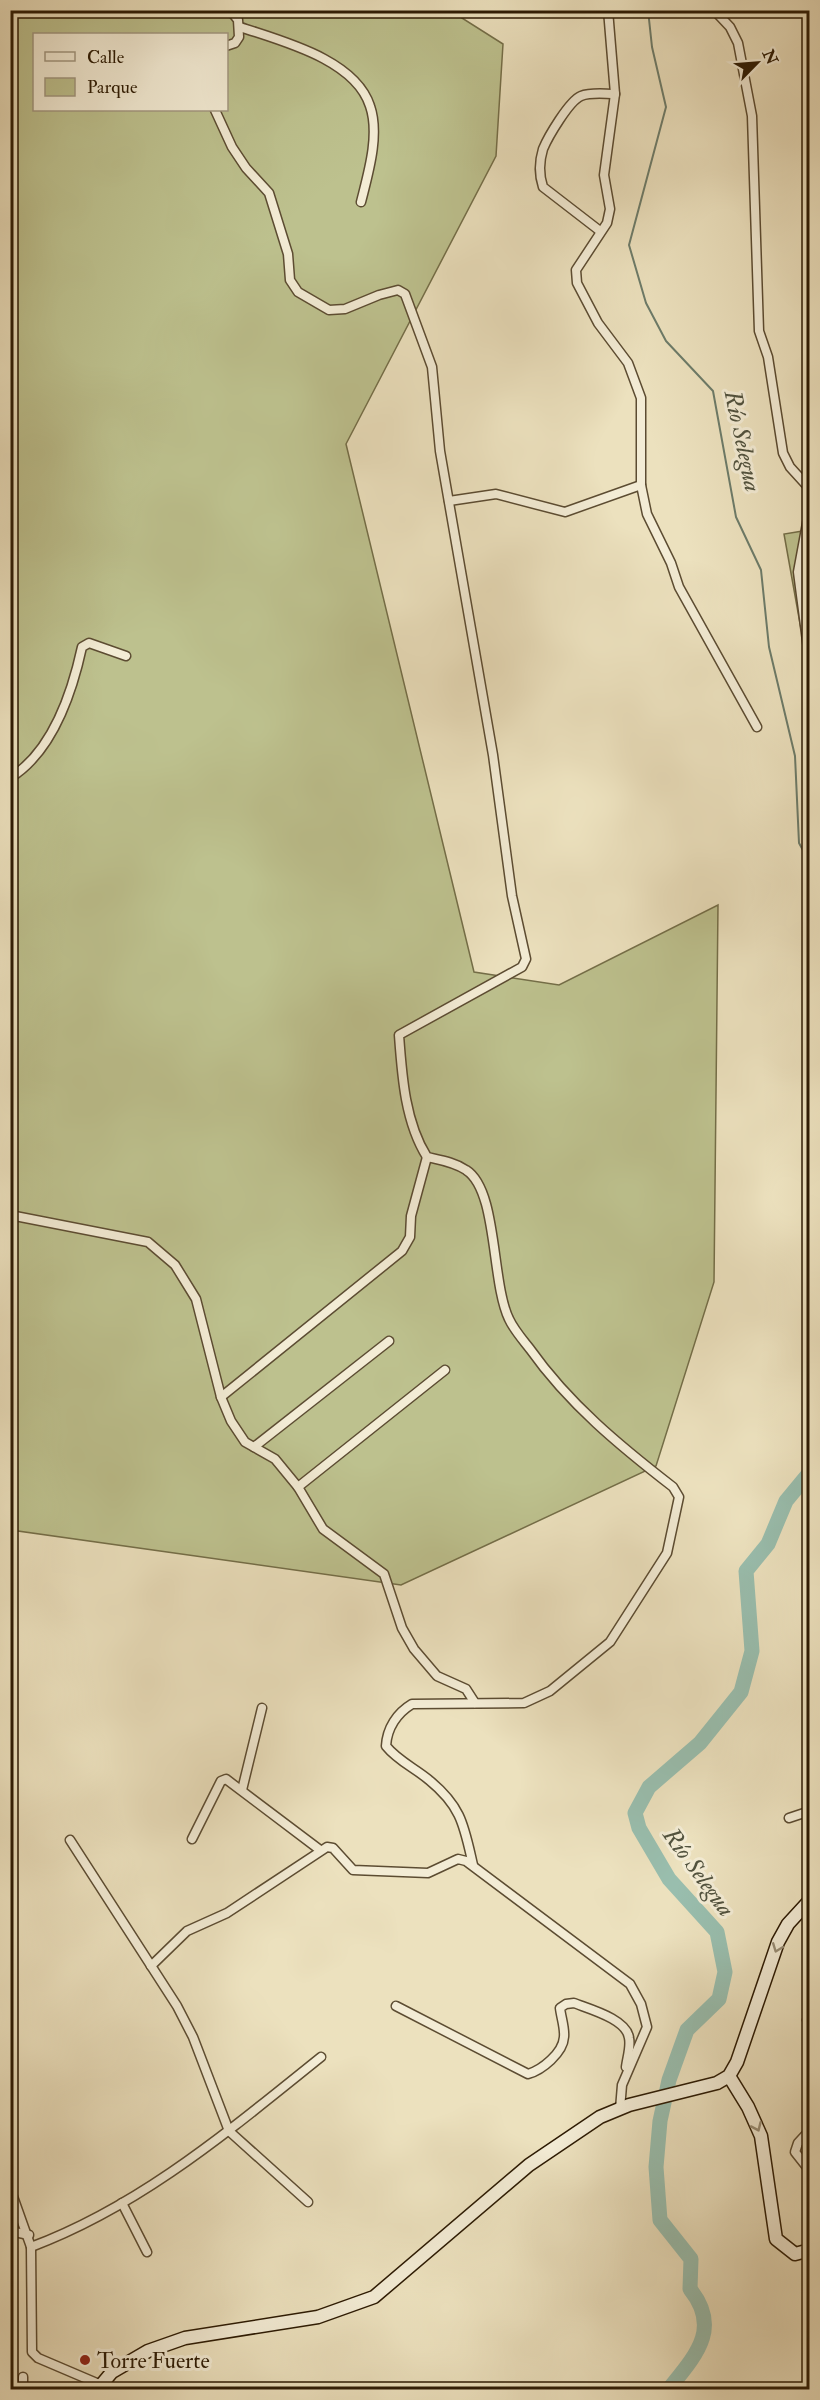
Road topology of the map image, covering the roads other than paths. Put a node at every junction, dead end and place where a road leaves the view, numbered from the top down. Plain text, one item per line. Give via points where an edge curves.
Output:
1 (230, 10) edge
2 (608, 10) edge
3 (715, 11) edge
4 (240, 27) junction
5 (228, 45) edge
6 (615, 94) junction
7 (216, 111) edge
8 (360, 202) dead end
9 (600, 231) junction
10 (641, 485) junction
11 (809, 485) edge
12 (449, 501) junction
13 (810, 507) edge
14 (126, 656) dead end
15 (810, 664) edge
16 (757, 727) dead end
17 (10, 778) edge
18 (427, 1157) junction
19 (10, 1215) edge
20 (389, 1341) dead end
21 (445, 1370) dead end
22 (221, 1397) junction
23 (255, 1447) junction
24 (298, 1487) junction
25 (475, 1703) junction
26 (262, 1708) dead end
27 (242, 1790) junction
28 (810, 1812) edge
29 (789, 1818) dead end
30 (192, 1839) dead end
31 (70, 1840) dead end
32 (320, 1850) junction
33 (473, 1865) junction
34 (810, 1900) edge
35 (151, 1966) junction
36 (396, 2006) dead end
37 (321, 2057) dead end
38 (729, 2076) junction
39 (622, 2085) junction
40 (625, 2107) junction
41 (810, 2130) edge
42 (229, 2131) junction
43 (810, 2171) edge
44 (10, 2188) edge
45 (308, 2202) dead end
46 (122, 2203) junction
47 (10, 2231) edge
48 (29, 2235) junction
49 (32, 2247) junction
50 (810, 2250) edge
51 (147, 2252) dead end
52 (23, 2377) dead end
53 (98, 2387) edge
54 (23, 2390) edge

1 - 4 street
2 - 6 street
3 - 11 street via 738,43 752,116 759,331 768,357 783,453 790,467
4 - 5 street via 239,37
4 - 8 street via 314,52 349,77 366,95 373,129
6 - 9 street via 604,175 610,209 607,223
6 - 9 street via 577,98 543,149 540,162 543,187
7 - 12 street via 241,161 269,193 288,254 290,280 298,292 330,310 345,309 398,290 405,294 432,367
9 - 10 street via 576,270 577,283 598,323 628,363 641,398
10 - 12 street via 565,512 496,494
10 - 16 street via 646,514 679,587
12 - 18 street via 526,959 522,967 399,1035 407,1102 417,1141
13 - 15 street via 798,572
14 - 17 street via 89,643 82,647 65,705 41,749
18 - 22 street via 411,1216 410,1237 402,1251
18 - 25 street via 467,1170 479,1184 487,1202 494,1263 509,1319 550,1378 613,1441 673,1487 679,1497 667,1553 610,1642 550,1691 524,1703
19 - 22 street via 148,1242 162,1252 196,1299
20 - 23 street
21 - 24 street
22 - 23 street via 240,1435
23 - 24 street via 275,1459
24 - 25 street via 323,1529 388,1579 402,1628 424,1663 437,1676 466,1689
25 - 33 street via 412,1704 399,1713 386,1737 386,1746 394,1755 429,1780 458,1808
26 - 27 street
27 - 30 street via 231,1781 222,1781
27 - 32 street
28 - 29 street
31 - 35 street
32 - 33 street via 333,1848 353,1870 428,1873 458,1859
32 - 35 street via 227,1913 187,1931
33 - 39 street via 630,1984 647,2027
34 -> 38 main road via 778,1942
35 - 42 street via 193,2037
36 - 39 street via 528,2074 547,2063 562,2045 560,2008 573,2003 625,2028 630,2037
37 - 42 street
38 - 40 main road via 707,2087
38 -> 50 main road via 761,2136 776,2239 795,2254
39 - 40 street
40 - 53 main road via 600,2117 529,2165 374,2297 318,2318 185,2338 148,2351 112,2372
41 - 43 street via 795,2152
42 - 45 street
42 - 46 street
44 - 48 street
46 - 49 street
46 - 51 street
47 - 48 street
48 - 49 street
49 - 53 street via 32,2352
52 - 54 street

